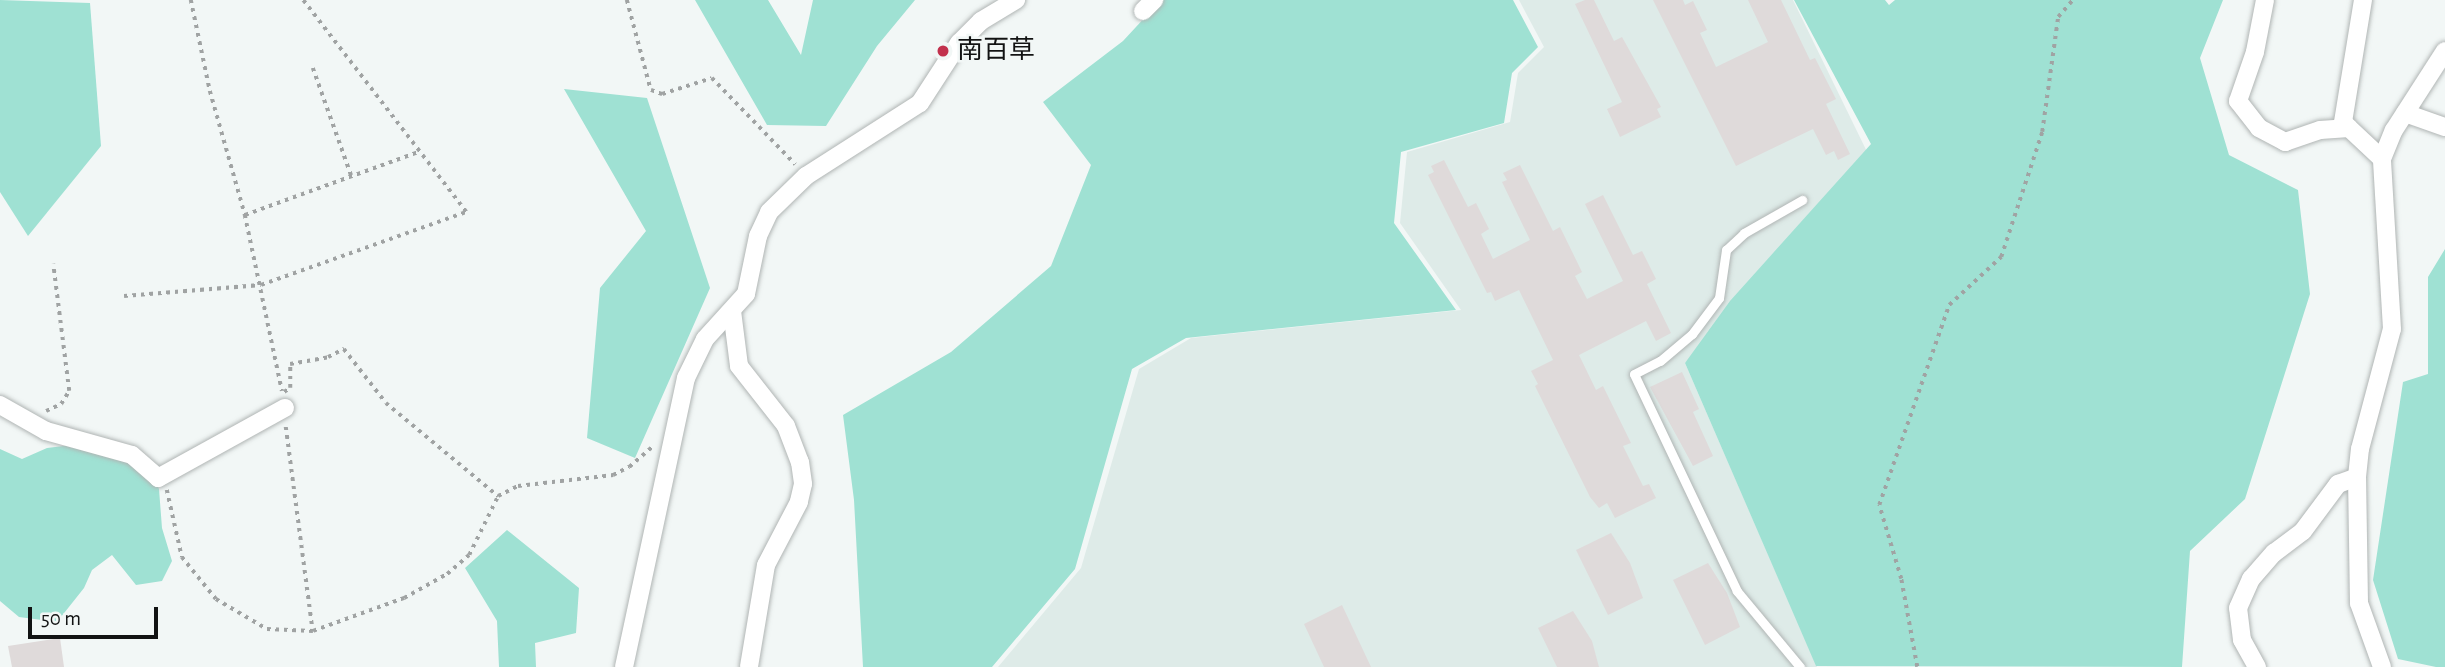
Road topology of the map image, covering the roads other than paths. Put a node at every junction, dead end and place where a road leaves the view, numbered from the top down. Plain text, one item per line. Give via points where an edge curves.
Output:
1 (1016, 0) edge
2 (2265, 0) edge
3 (2363, 0) edge
4 (2445, 51) edge
5 (2405, 113) junction
6 (2445, 127) edge
7 (2349, 128) junction
8 (2382, 159) junction
9 (1802, 200) dead end
10 (732, 311) junction
11 (284, 401) road end
12 (0, 405) edge
13 (2357, 477) junction
14 (624, 667) edge
15 (749, 667) edge
16 (1800, 667) edge
17 (2257, 667) edge
18 (2382, 667) edge

1 - 10 street via 981,21 959,43 920,103 806,176 769,212 758,236 746,294
2 - 7 street via 2255,52 2238,102 2259,128 2286,142 2320,130
3 - 7 street via 2343,122
4 - 5 street
5 - 6 street
5 - 8 street
7 - 8 street
8 - 13 street via 2392,329 2360,449
9 - 16 lane via 1744,233 1726,250 1719,298 1692,334 1660,361 1634,374 1737,591
10 - 14 street via 705,339 686,378
10 - 15 street via 739,366 786,426 803,484 799,502 766,565
11 - 12 street via 158,478 132,455 46,431
13 - 17 street via 2338,484 2303,531 2274,553 2251,579 2238,608 2242,640
13 - 18 street via 2359,603

